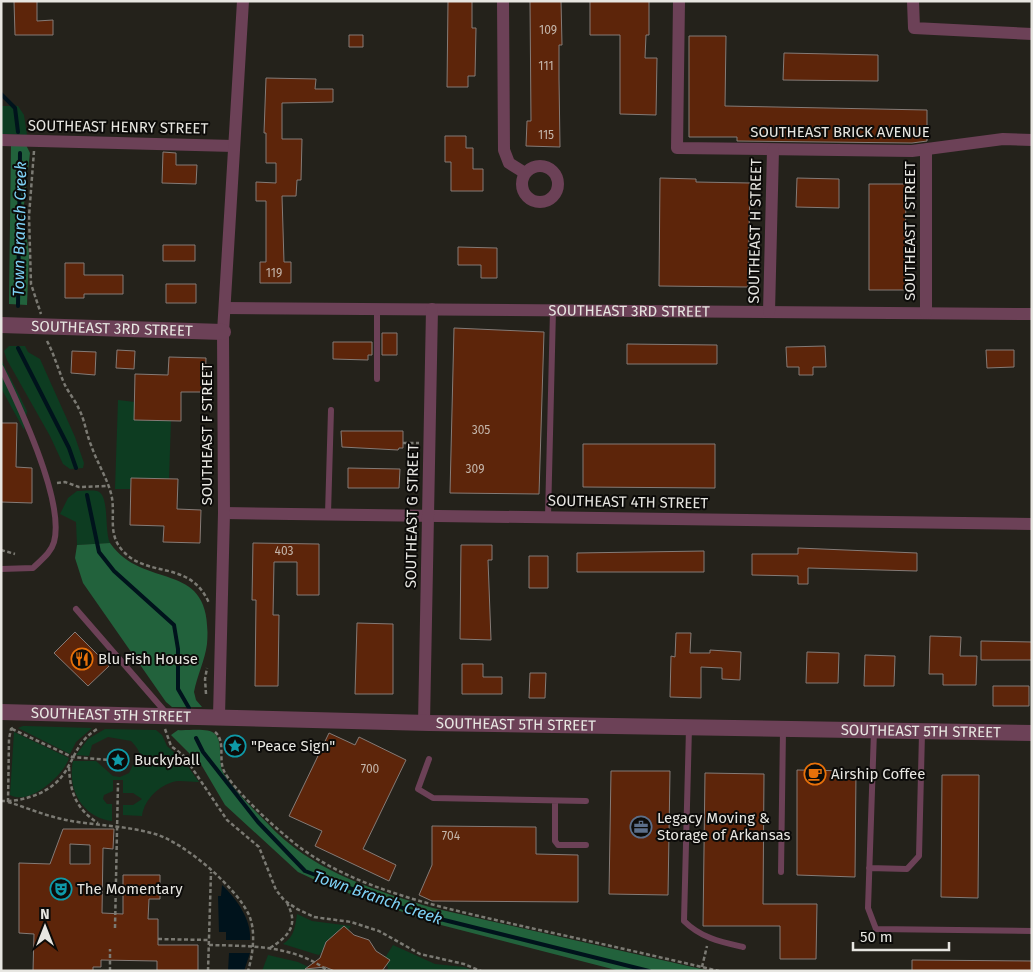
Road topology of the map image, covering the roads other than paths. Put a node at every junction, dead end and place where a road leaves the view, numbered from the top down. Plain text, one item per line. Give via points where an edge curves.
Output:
1 (243, 1) edge
2 (503, 1) edge
3 (679, 1) edge
4 (913, 1) edge
5 (1032, 34) edge
6 (1, 140) edge
7 (1032, 140) edge
8 (234, 146) junction
9 (773, 150) junction
10 (926, 150) junction
11 (525, 173) dead end
12 (225, 308) junction
13 (377, 309) junction
14 (432, 309) junction
15 (553, 310) junction
16 (769, 312) junction
17 (926, 313) junction
18 (1032, 314) edge
19 (1, 325) edge
20 (223, 332) junction
21 (1, 368) edge
22 (377, 379) dead end
23 (331, 410) dead end
24 (224, 513) junction
25 (328, 514) junction
26 (428, 516) junction
27 (548, 517) junction
28 (1032, 524) edge
29 (1, 569) edge
30 (76, 609) dead end
31 (1, 712) edge
32 (218, 716) junction
33 (167, 722) junction
34 (424, 722) junction
35 (689, 727) junction
36 (783, 728) junction
37 (874, 730) junction
38 (922, 731) junction
39 (1032, 733) edge
40 (429, 759) dead end
41 (555, 801) junction
42 (586, 801) dead end
43 (586, 845) dead end
44 (869, 868) junction
45 (781, 872) dead end
46 (1032, 931) edge
47 (743, 947) dead end

1 - 8 street, SOUTHEAST F STREET
2 - 11 street via 504,150 509,163
3 - 9 street, SOUTHEAST BRICK AVENUE via 677,148
4 - 5 street via 914,28
6 - 8 street, SOUTHEAST HENRY STREET
7 - 10 street, SOUTHEAST BRICK AVENUE via 1003,139
8 - 12 street, SOUTHEAST F STREET
9 - 10 street, SOUTHEAST BRICK AVENUE
9 - 16 street, SOUTHEAST H STREET
10 - 17 street, SOUTHEAST I STREET
12 - 13 street, SOUTHEAST 3RD STREET
12 - 20 street, SOUTHEAST F STREET
13 - 14 street, SOUTHEAST 3RD STREET
13 - 22 lane
14 - 15 street, SOUTHEAST 3RD STREET
14 - 26 street, SOUTHEAST G STREET
15 - 16 street, SOUTHEAST 3RD STREET
15 - 27 lane
16 - 17 street, SOUTHEAST 3RD STREET
17 - 18 street, SOUTHEAST 3RD STREET
19 - 20 street, SOUTHEAST 3RD STREET
20 - 24 street, SOUTHEAST F STREET
21 - 29 lane via 26,421 55,514 54,541 47,555 33,568
23 - 25 lane
24 - 25 street, SOUTHEAST 4TH STREET
24 - 32 street, SOUTHEAST F STREET
25 - 26 street, SOUTHEAST 4TH STREET
26 - 27 street, SOUTHEAST 4TH STREET
26 - 34 street, SOUTHEAST G STREET
27 - 28 street, SOUTHEAST 4TH STREET
30 - 33 lane
31 - 33 street, SOUTHEAST 5TH STREET
32 - 33 street, SOUTHEAST 5TH STREET
32 - 34 street, SOUTHEAST 5TH STREET
34 - 35 street, SOUTHEAST 5TH STREET
35 - 36 street, SOUTHEAST 5TH STREET
35 - 47 lane via 684,921 708,939
36 - 37 street, SOUTHEAST 5TH STREET
36 - 45 lane
37 - 38 street, SOUTHEAST 5TH STREET
37 - 44 lane
38 - 39 street, SOUTHEAST 5TH STREET
38 - 44 lane via 919,856 907,869
40 - 41 lane via 418,789 433,798
41 - 42 lane
41 - 43 lane via 555,842 558,845
44 - 46 lane via 868,908 876,929

